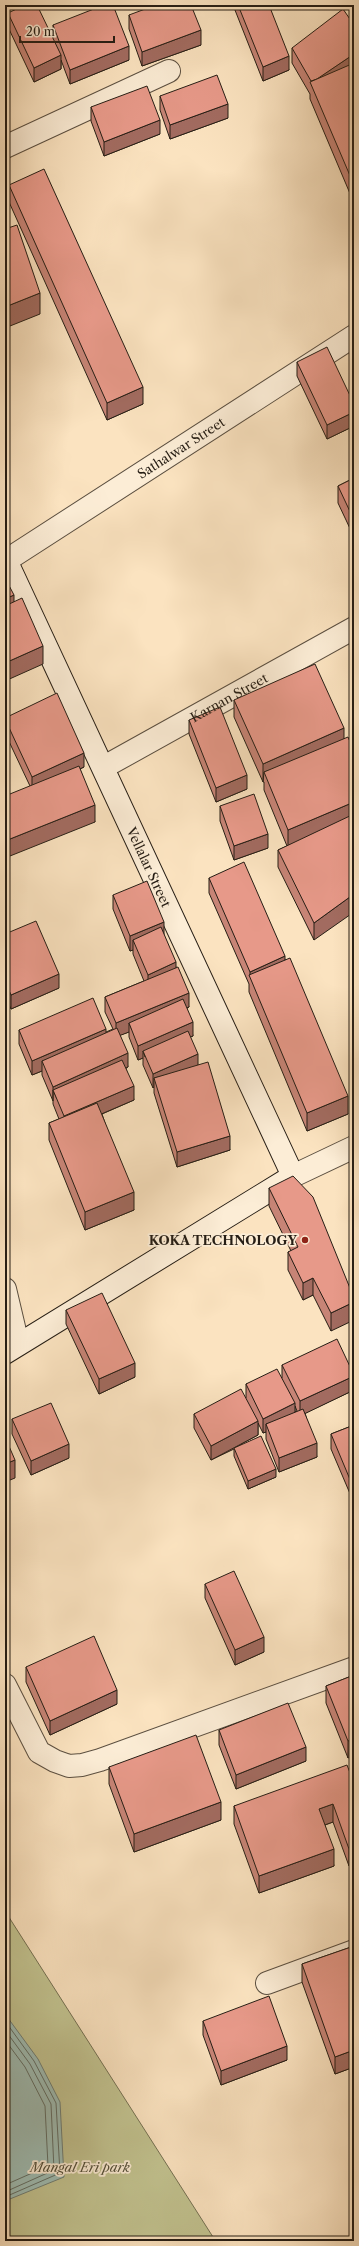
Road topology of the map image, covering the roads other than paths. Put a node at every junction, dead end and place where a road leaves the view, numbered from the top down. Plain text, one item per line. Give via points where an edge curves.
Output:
1 (169, 71) dead end
2 (5, 147) edge
3 (354, 336) edge
4 (6, 559) edge
5 (354, 628) edge
6 (104, 767) junction
7 (354, 1147) edge
8 (293, 1176) junction
9 (5, 1289) edge
10 (11, 1349) edge
11 (354, 1668) edge
12 (5, 1685) edge
13 (354, 1951) edge
14 (267, 1983) dead end

1 - 2 street
3 - 4 street, Sathalwar Street
4 - 6 street, Vellalar Street
5 - 6 street, Karnan Street
6 - 8 street, Vellalar Street
7 - 8 street
8 - 10 street
9 - 10 street
11 - 12 street via 100,1760 69,1766 39,1752
13 - 14 street

